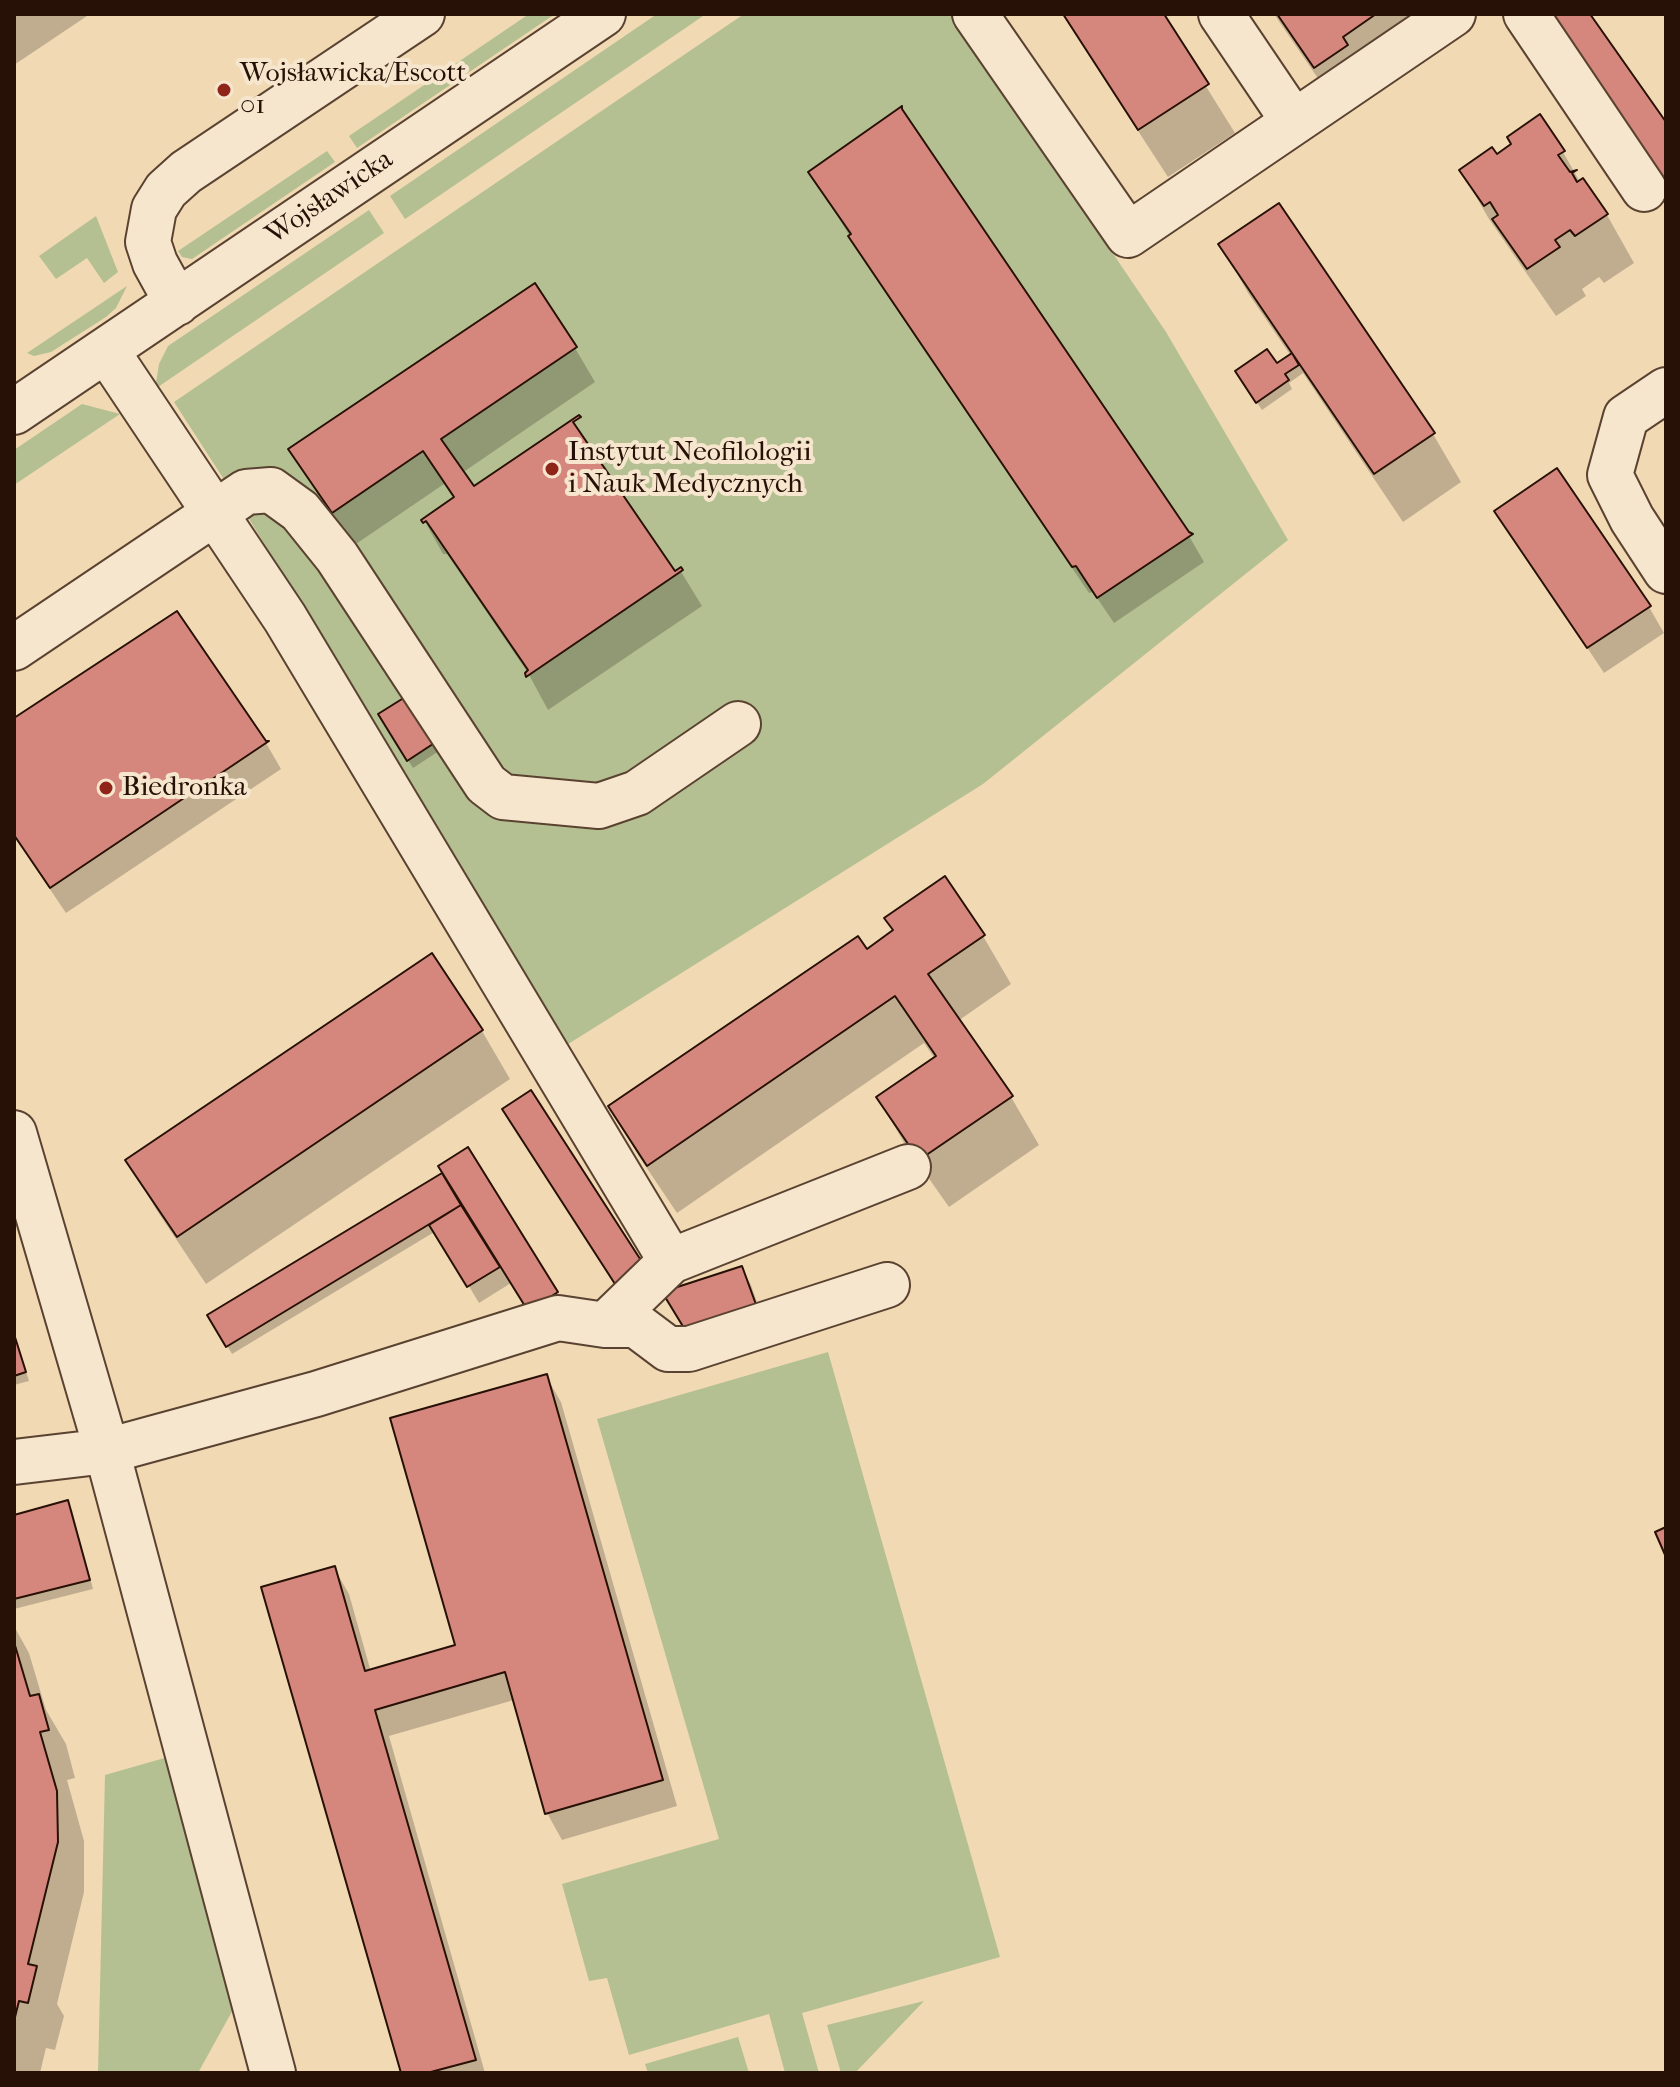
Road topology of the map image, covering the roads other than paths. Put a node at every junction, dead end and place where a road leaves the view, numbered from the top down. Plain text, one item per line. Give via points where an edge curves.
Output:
1 (422, 14) edge
2 (603, 14) edge
3 (975, 14) edge
4 (1221, 14) edge
5 (1453, 14) edge
6 (1526, 14) edge
7 (1294, 122) junction
8 (1644, 189) dead end
9 (177, 303) junction
10 (106, 350) junction
11 (1666, 390) edge
12 (14, 412) edge
13 (216, 513) junction
14 (1666, 571) edge
15 (14, 648) edge
16 (738, 724) dead end
17 (14, 1133) edge
18 (908, 1167) dead end
19 (671, 1261) junction
20 (887, 1285) dead end
21 (605, 1325) junction
22 (107, 1451) junction
23 (14, 1462) edge
24 (273, 2073) edge

1 - 9 street via 166,190 154,209 148,242
2 - 9 street, Wojsławicka
3 - 7 street via 1128,235
4 - 7 street
5 - 7 street
6 - 8 street
9 - 10 street, Wojsławicka
10 - 12 street, Wojsławicka
10 - 13 street
11 - 14 street via 1626,417 1610,475
13 - 15 street
13 - 16 street via 246,492 271,490 300,511 337,557 486,784 503,797 599,806 637,793
13 - 19 street via 285,618
17 - 22 street
18 - 19 street
19 - 21 street
20 - 21 street via 689,1349 668,1349 636,1325
21 - 22 street via 558,1318 307,1397
22 - 23 street
22 - 24 street

